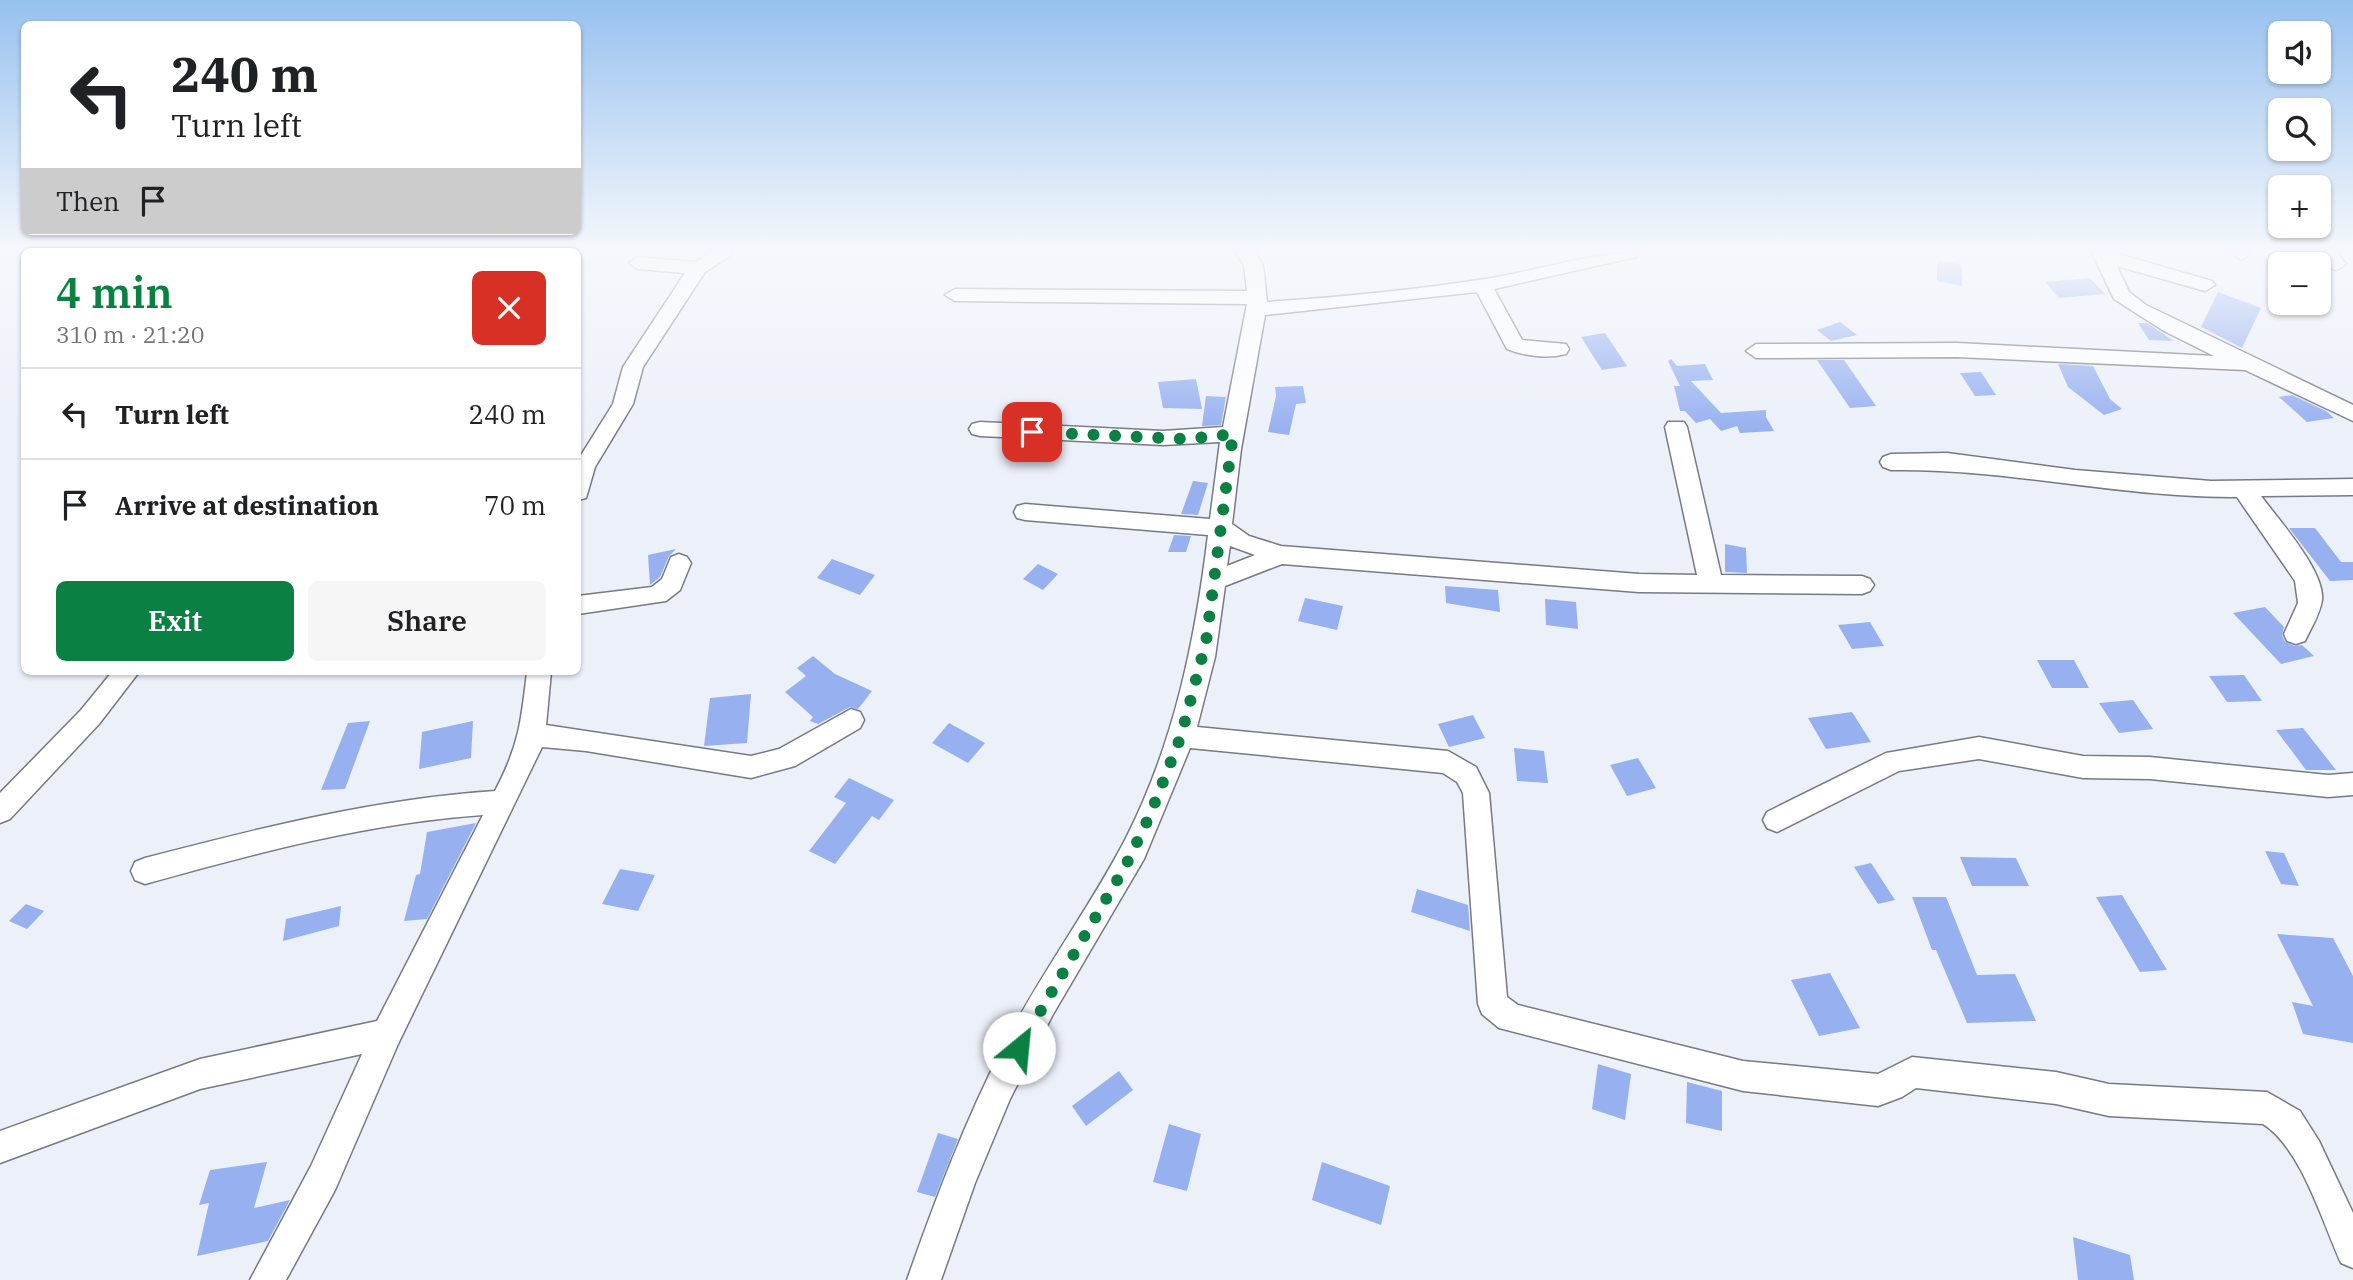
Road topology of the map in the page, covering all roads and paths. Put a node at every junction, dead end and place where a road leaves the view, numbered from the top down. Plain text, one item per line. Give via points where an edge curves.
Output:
1 (669, 313) edge
2 (1255, 313) edge
3 (1497, 313) edge
4 (2146, 313) edge
5 (1559, 349) dead end
6 (1756, 351) dead end
7 (2249, 364) junction
8 (2353, 414) edge
9 (1676, 427) dead end
10 (980, 429) dead end
11 (1233, 434) junction
12 (1891, 462) dead end
13 (581, 480) edge
14 (2353, 487) edge
15 (2243, 489) junction
16 (1025, 512) dead end
17 (1220, 528) junction
18 (1280, 555) junction
19 (679, 563) dead end
20 (1214, 581) junction
21 (1711, 583) junction
22 (1862, 585) dead end
23 (581, 605) edge
24 (2296, 634) dead end
25 (125, 675) edge
26 (539, 675) edge
27 (852, 720) dead end
28 (533, 734) junction
29 (1181, 736) junction
30 (2353, 784) edge
31 (502, 802) junction
32 (0, 811) edge
33 (1777, 820) dead end
34 (145, 871) dead end
35 (387, 1034) junction
36 (0, 1147) edge
37 (2353, 1251) edge
38 (267, 1280) edge
39 (924, 1280) edge

1 - 13 street via 633,367 623,404
2 - 11 street
3 - 5 street via 1514,344 1526,349
4 - 7 street
6 - 7 street via 1957,349
7 - 8 street
9 - 21 street
10 - 11 street via 1163,438
11 - 17 street
12 - 15 street via 1947,461 2075,478
14 - 15 street
15 - 24 street via 2304,576 2310,593
16 - 17 street
17 - 18 street via 1241,542
17 - 20 street
18 - 20 street
18 - 21 street via 1639,583
19 - 23 street via 672,584 658,595
20 - 29 street via 1206,642
21 - 22 street
25 - 32 street via 90,718
26 - 28 street
27 - 28 street via 786,758 751,767
28 - 31 street
29 - 37 street via 1448,762 1464,771 1474,781 1476,793 1493,1004 1510,1018 1743,1076 1858,1090 1891,1086 1912,1072 2056,1088 2109,1100 2267,1108 2290,1122
29 - 39 street via 1126,865 1031,1026 975,1136
30 - 33 street via 2328,786 2150,768 2083,767 1979,748 1895,761
31 - 34 street via 436,804 352,820
31 - 35 street
35 - 36 street via 200,1074
35 - 38 street via 323,1178

